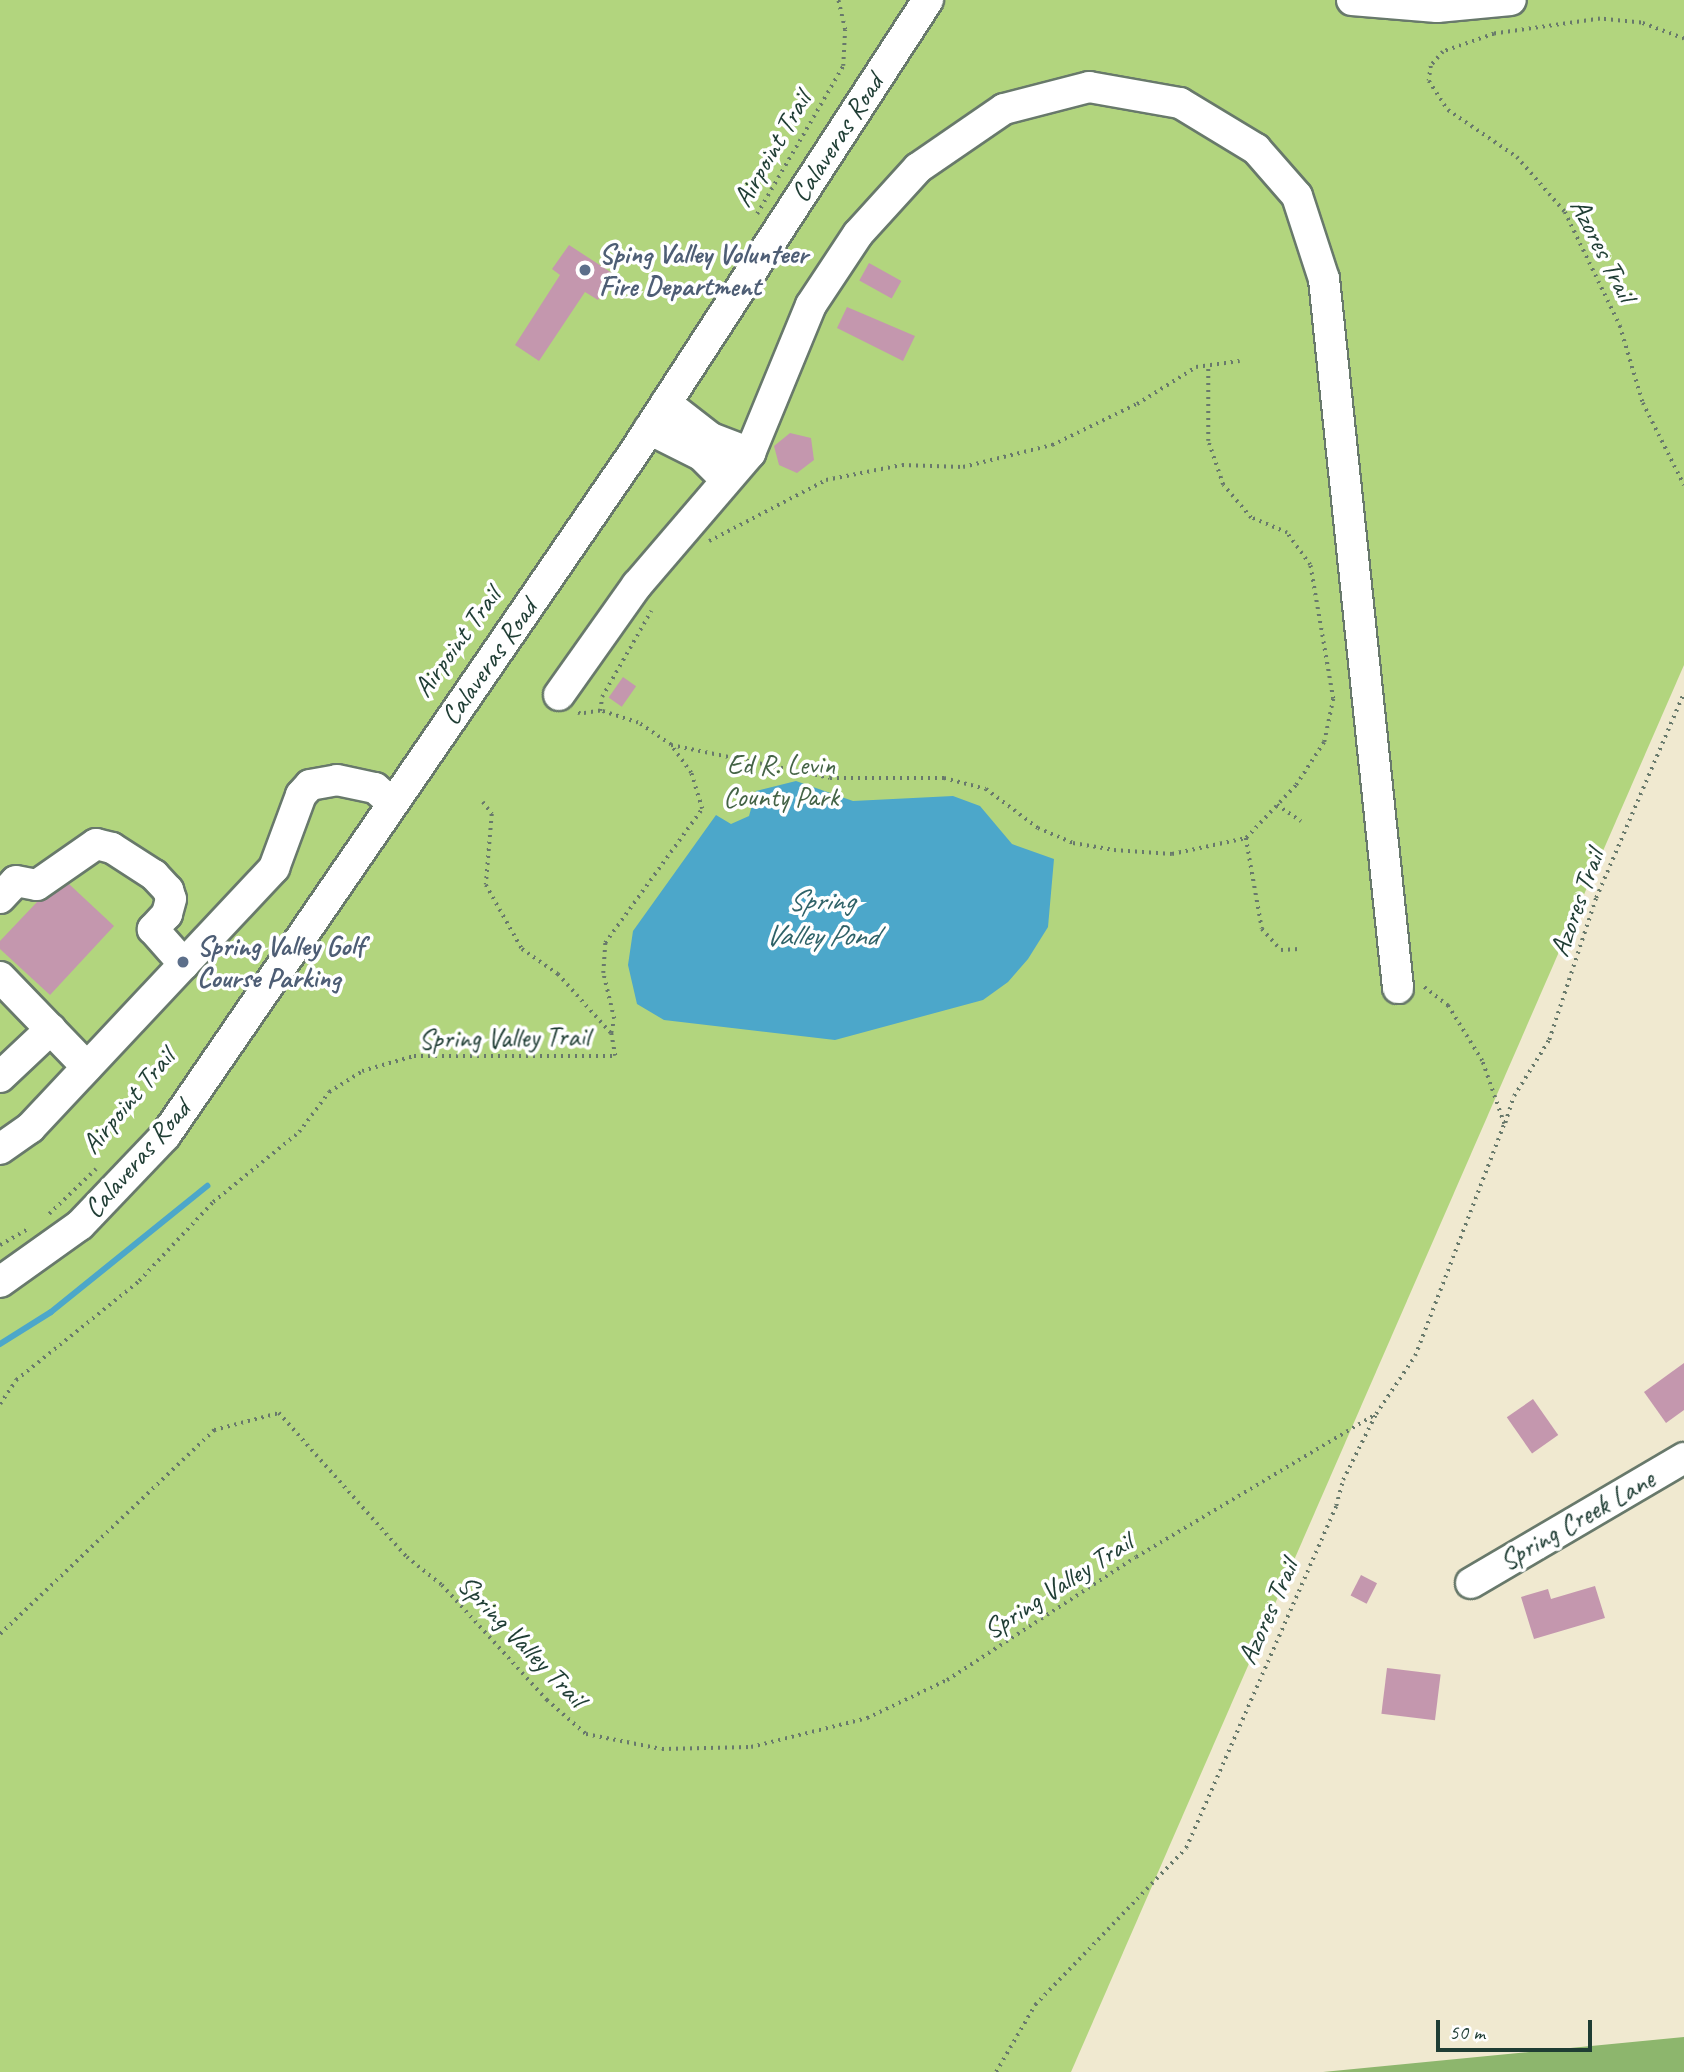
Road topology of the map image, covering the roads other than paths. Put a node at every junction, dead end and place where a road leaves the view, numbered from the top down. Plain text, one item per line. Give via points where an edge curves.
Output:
1 (927, 0) edge
2 (1352, 0) edge
3 (1511, 0) edge
4 (666, 403) junction
5 (649, 429) junction
6 (750, 453) junction
7 (726, 480) junction
8 (562, 699) road end
9 (392, 803) junction
10 (0, 898) edge
11 (184, 964) junction
12 (1398, 988) road end
13 (4, 989) edge
14 (51, 1029) junction
15 (87, 1066) junction
16 (0, 1077) edge
17 (0, 1149) edge
18 (0, 1282) edge
19 (1684, 1458) edge
20 (1471, 1583) dead end

1 - 4 street, Calaveras Road
2 - 3 street via 1437,7
4 - 5 street, Calaveras Road
4 - 6 street via 711,438
5 - 7 street via 701,455
5 - 9 street, Calaveras Road
6 - 7 street
6 - 12 street via 811,305 858,234 918,168 1004,109 1089,88 1180,103 1256,149 1297,196 1324,279
7 - 8 street via 637,585
9 - 11 street via 375,788 350,782 319,780 310,785 301,794 274,869
9 - 18 street, Calaveras Road via 165,1136 80,1225
10 - 11 street via 16,881 37,885 96,844 112,848 154,875 168,890 167,914 153,929
11 - 15 street
13 - 14 street
14 - 15 street
14 - 16 street
15 - 17 street via 30,1128
19 - 20 street, Spring Creek Lane

